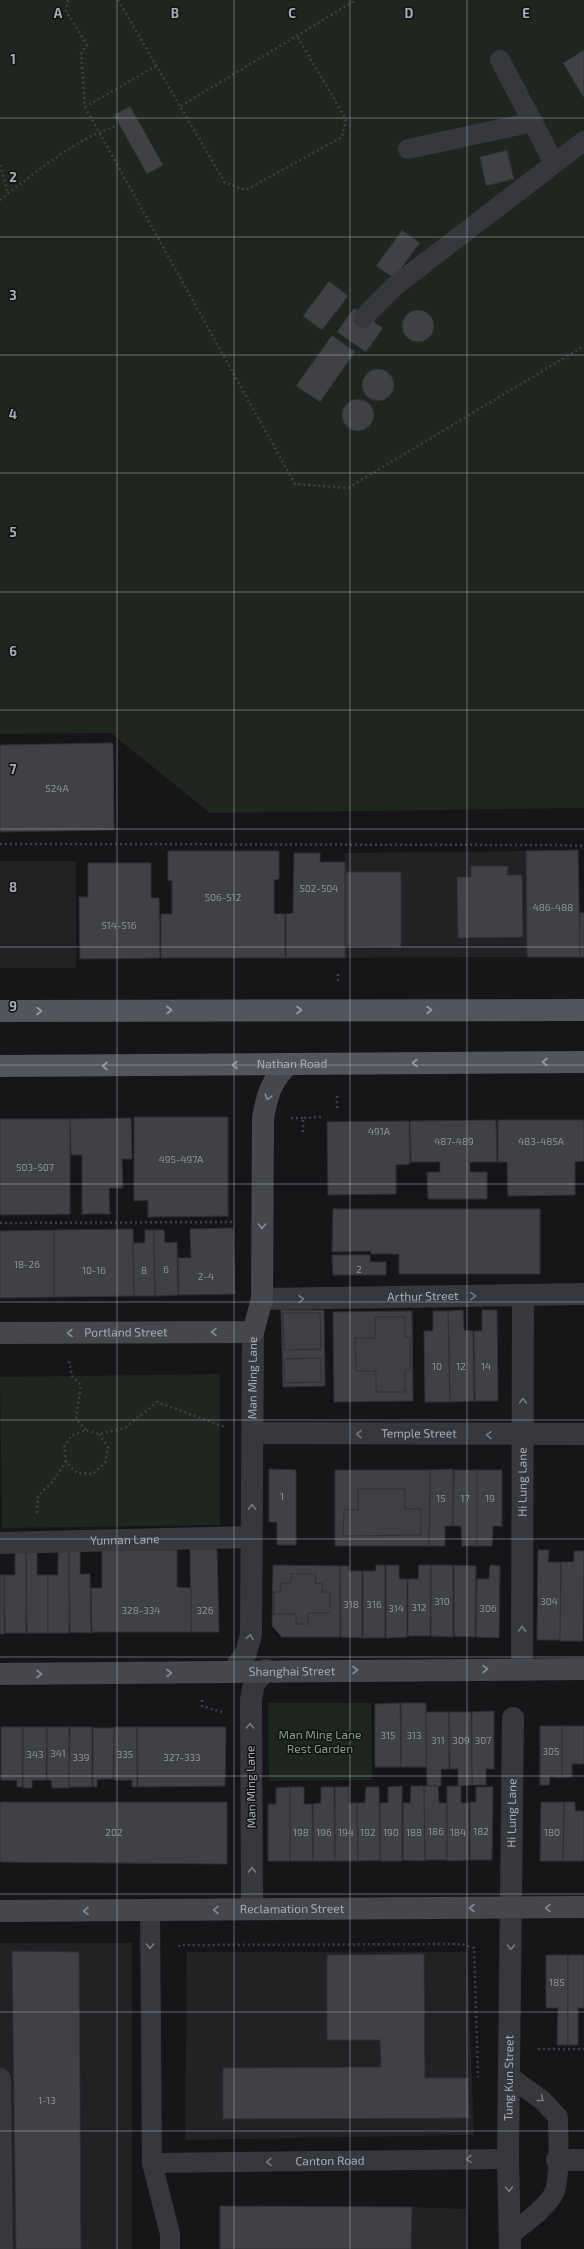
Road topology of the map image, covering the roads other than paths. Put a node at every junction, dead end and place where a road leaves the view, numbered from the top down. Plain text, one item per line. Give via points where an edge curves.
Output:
1 (500, 60) dead end
2 (533, 122) junction
3 (584, 141) edge
4 (408, 149) dead end
5 (554, 163) junction
6 (363, 318) dead end
7 (584, 1010) edge
8 (0, 1011) edge
9 (584, 1062) edge
10 (288, 1065) junction
11 (0, 1066) edge
12 (584, 1294) edge
13 (523, 1295) junction
14 (262, 1300) junction
15 (253, 1332) junction
16 (0, 1333) edge
17 (253, 1433) junction
18 (584, 1434) edge
19 (523, 1435) junction
20 (251, 1538) junction
21 (0, 1543) edge
22 (522, 1668) junction
23 (584, 1669) edge
24 (266, 1670) junction
25 (233, 1671) junction
26 (0, 1674) edge
27 (514, 1718) dead end
28 (584, 1907) edge
29 (511, 1908) junction
30 (252, 1909) junction
31 (150, 1910) junction
32 (0, 1911) edge
33 (509, 2076) junction
34 (0, 2078) edge
35 (508, 2159) junction
36 (557, 2160) junction
37 (584, 2160) edge
38 (152, 2163) junction
39 (510, 2242) edge
40 (2, 2249) edge
41 (170, 2249) edge

1 - 2 lane
2 - 4 lane
2 - 5 lane
3 - 5 lane
5 - 6 lane via 396,285
8 -> 7 main road
9 -> 10 main road, Nathan Road
10 -> 11 main road, Nathan Road
10 -> 14 main road, Man Ming Lane via 272,1083 266,1098 263,1118
12 - 13 street, Arthur Street
14 -> 13 street, Arthur Street
19 -> 13 street, Hi Lung Lane
14 - 15 main road, Man Ming Lane
15 -> 16 main road, Portland Street
15 - 17 street, Man Ming Lane
19 -> 17 street, Temple Street
20 -> 17 street, Man Ming Lane
18 - 19 street, Temple Street
22 -> 19 street, Hi Lung Lane
20 - 21 street, Yunnan Lane
25 -> 20 street, Man Ming Lane via 246,1653 251,1634
22 - 23 main road, Shanghai Street
24 -> 22 main road, Shanghai Street
24 - 25 main road, Shanghai Street
30 -> 24 street, Man Ming Lane via 251,1700 254,1682
26 -> 25 main road, Shanghai Street
27 - 29 street, Hi Lung Lane
28 -> 29 main road, Reclamation Street
29 -> 30 main road, Reclamation Street
29 -> 33 street, Tung Kun Street
30 -> 31 main road, Reclamation Street
31 -> 32 main road, Reclamation Street
31 -> 38 lane
33 - 35 street, Tung Kun Street
33 -> 36 lane via 542,2100 558,2117
34 - 40 street
35 -> 38 lane, Canton Road
35 -> 39 street, Tung Kun Street
36 - 37 street
36 - 39 lane via 553,2194
38 - 41 lane via 170,2234

